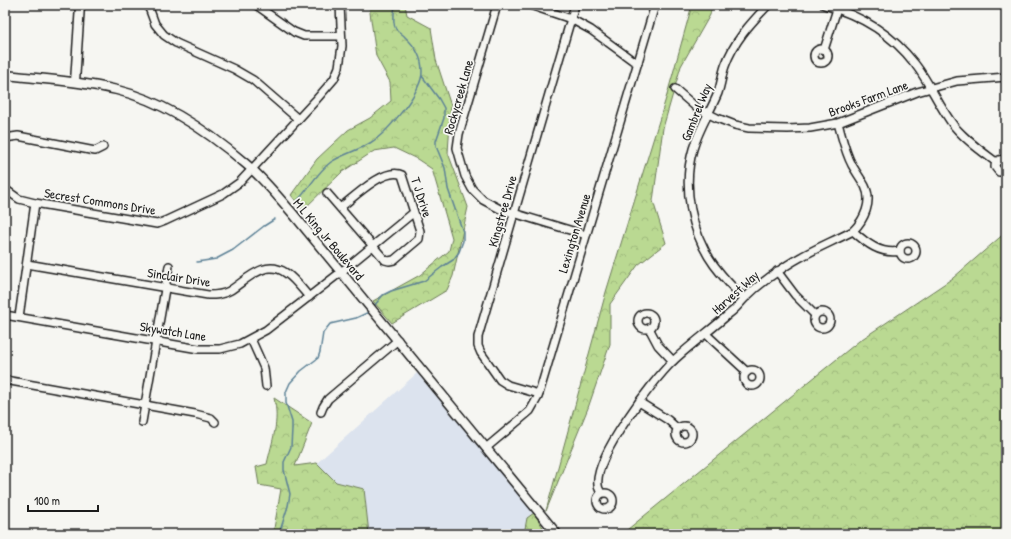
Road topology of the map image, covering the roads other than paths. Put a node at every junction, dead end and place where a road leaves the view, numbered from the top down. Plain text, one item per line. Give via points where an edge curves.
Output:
1 (80, 5) edge
2 (148, 5) edge
3 (256, 5) edge
4 (340, 5) edge
5 (497, 5) edge
6 (530, 5) edge
7 (575, 5) edge
8 (655, 5) edge
9 (768, 5) edge
10 (824, 5) edge
11 (837, 9) junction
12 (571, 19) junction
13 (341, 36) junction
14 (824, 50) dead end
15 (638, 63) junction
16 (5, 75) edge
17 (1006, 77) edge
18 (75, 82) junction
19 (931, 88) junction
20 (675, 89) dead end
21 (708, 113) junction
22 (298, 119) junction
23 (838, 123) junction
24 (5, 138) edge
25 (103, 147) dead end
26 (1006, 161) edge
27 (996, 162) junction
28 (252, 169) junction
29 (1006, 171) edge
30 (5, 189) edge
31 (327, 193) dead end
32 (35, 203) junction
33 (340, 208) junction
34 (413, 213) junction
35 (514, 213) junction
36 (853, 231) junction
37 (586, 235) junction
38 (372, 247) junction
39 (900, 251) dead end
40 (27, 264) junction
41 (169, 266) dead end
42 (777, 271) junction
43 (341, 272) junction
44 (166, 288) junction
45 (309, 297) junction
46 (744, 298) junction
47 (5, 315) edge
48 (815, 315) dead end
49 (19, 317) junction
50 (649, 328) dead end
51 (706, 334) junction
52 (251, 339) junction
53 (398, 340) junction
54 (157, 341) junction
55 (673, 362) junction
56 (748, 372) dead end
57 (5, 380) edge
58 (266, 386) dead end
59 (539, 394) junction
60 (639, 402) junction
61 (145, 404) junction
62 (322, 412) dead end
63 (142, 422) dead end
64 (215, 422) dead end
65 (678, 429) dead end
66 (486, 448) junction
67 (601, 493) dead end
68 (557, 534) edge

1 - 18 main road
2 - 22 street via 155,24 164,35 253,80
3 - 13 street via 294,32 304,36
4 - 13 street, Secrest Commons Drive
5 - 35 street, Rockycreek Lane via 457,148 465,176 472,189 483,200
6 - 12 street
7 - 12 street, Kingstree Drive
8 - 15 street, Lexington Avenue
9 - 21 street, Gambrel Way via 734,44
10 - 11 street
11 - 14 street
11 - 19 street via 861,19 888,36 915,64
12 - 15 street
12 - 35 street, Kingstree Drive
13 - 22 street, Secrest Commons Drive via 339,67 334,79
15 - 37 street, Lexington Avenue
16 - 18 main road, M L King Jr Boulevard
17 - 19 street, Brooks Farm Lane via 957,81
18 - 28 main road, M L King Jr Boulevard via 118,90 162,107 206,133
19 - 23 street, Brooks Farm Lane
19 - 27 street via 953,125
20 - 21 street, Brooks Farm Lane via 697,108
21 - 23 street, Brooks Farm Lane via 749,128 788,130
21 - 46 street, Gambrel Way via 693,149 689,173 692,217 698,236 713,265
22 - 28 street, Secrest Commons Drive
23 - 36 street, Harvest Way via 847,154 866,188 868,200 865,214
24 - 25 street via 18,136 95,151
26 - 27 street via 1001,159
27 - 29 street via 997,171
28 - 32 street, Secrest Commons Drive via 240,182 223,194 157,224
28 - 43 main road, M L King Jr Boulevard
30 - 32 street, Secrest Commons Drive via 19,199
31 - 33 street, T J Drive
32 - 40 street
33 - 34 street, T J Drive via 371,183 395,172 402,175
33 - 38 street, T J Drive
34 - 38 street, Skywatch Lane
34 - 38 street, T J Drive via 420,231 419,239 394,260 385,260
35 - 37 street, Rockycreek Lane
35 - 59 street, Kingstree Drive via 480,329 478,346 500,380 508,386
36 - 39 street via 879,250
36 - 42 street, Harvest Way
37 - 59 street, Lexington Avenue
38 - 43 street, Skywatch Lane
40 - 44 street, Sinclair Drive
40 - 49 street
41 - 44 street
42 - 46 street, Harvest Way
42 - 48 street
43 - 45 street, Skywatch Lane
43 - 53 main road, M L King Jr Boulevard
44 - 45 street, Sinclair Drive via 219,295 228,292 255,272 272,268 292,278
44 - 54 street
45 - 52 street, Skywatch Lane
46 - 51 street, Harvest Way
47 - 49 street, Skywatch Lane
49 - 54 street, Skywatch Lane
50 - 55 street
51 - 55 street, Harvest Way
51 - 56 street
52 - 54 street, Skywatch Lane via 220,349 199,349
52 - 58 street via 264,368
53 - 62 street via 328,399
53 - 66 main road, M L King Jr Boulevard
54 - 61 street
55 - 60 street, Harvest Way
57 - 61 street
59 - 66 street, Lexington Avenue via 530,411
60 - 65 street
60 - 67 street, Harvest Way via 626,419 604,461 598,485
61 - 63 street
61 - 64 street via 212,418
66 - 68 main road, M L King Jr Boulevard

